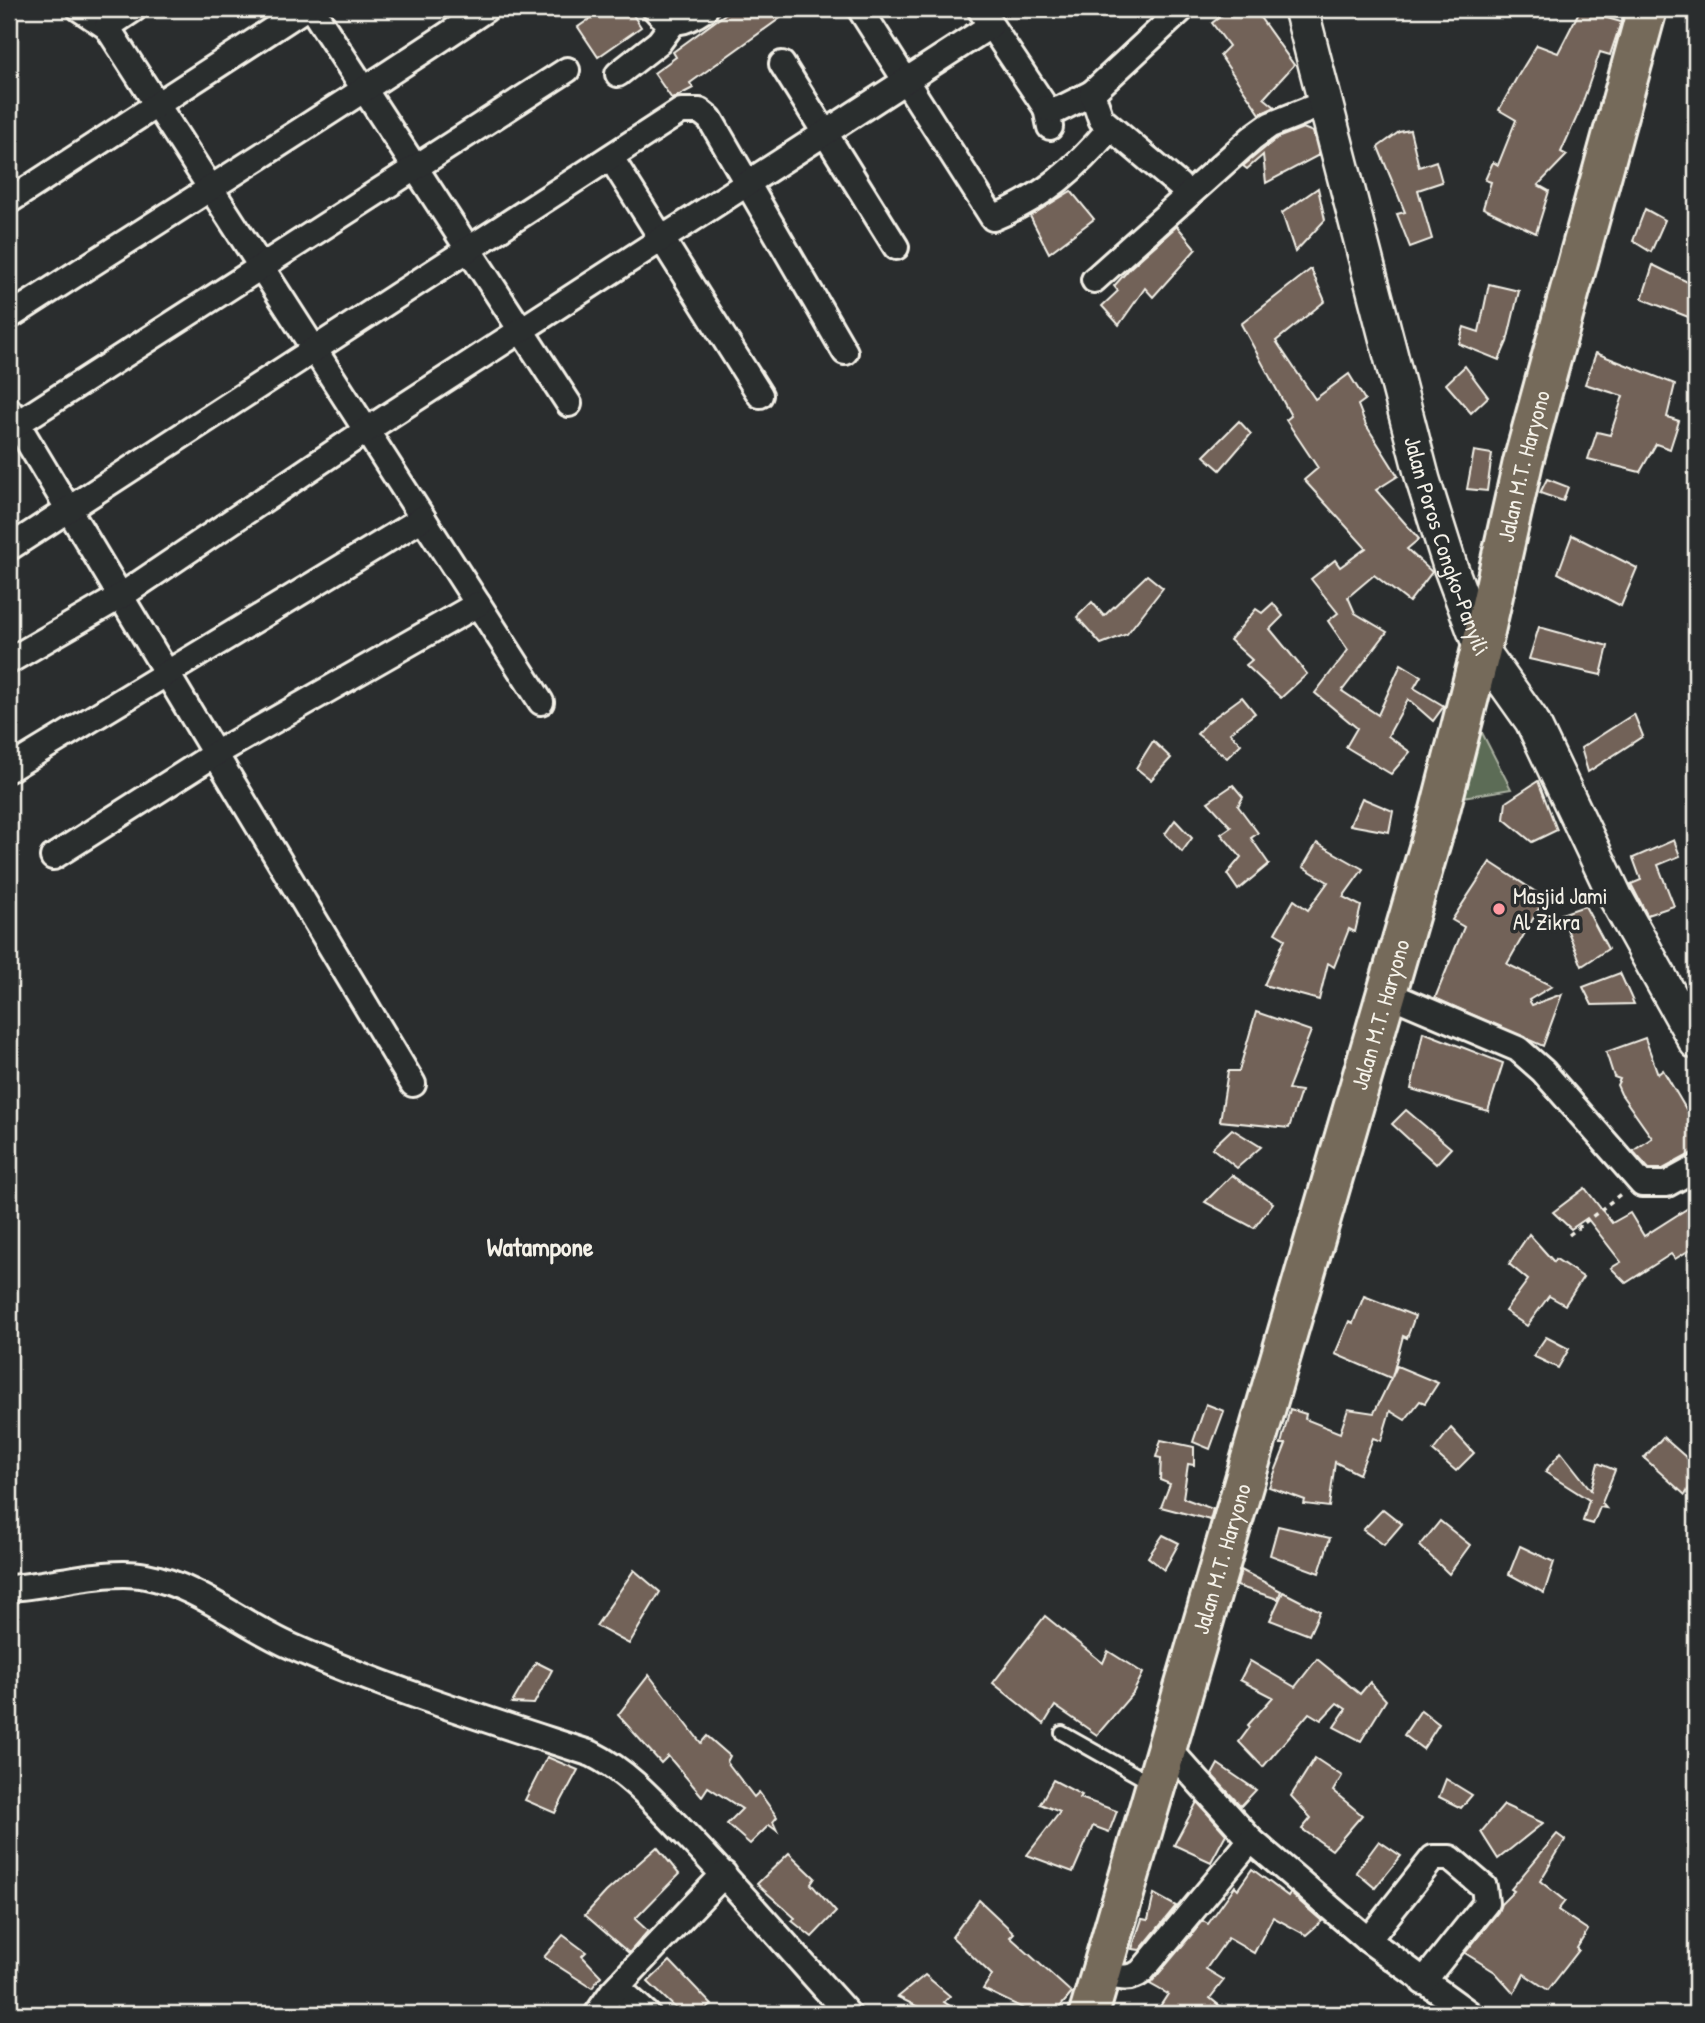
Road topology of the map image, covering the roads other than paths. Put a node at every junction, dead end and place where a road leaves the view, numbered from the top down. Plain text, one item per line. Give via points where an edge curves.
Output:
1 (80, 9) edge
2 (134, 9) edge
3 (304, 9) edge
4 (312, 9) edge
5 (486, 9) edge
6 (705, 9) edge
7 (860, 9) edge
8 (1182, 9) edge
9 (1301, 9) edge
10 (1647, 9) edge
11 (983, 13) edge
12 (664, 16) edge
13 (107, 27) junction
14 (782, 64) dead end
15 (567, 71) dead end
16 (618, 74) dead end
17 (906, 81) junction
18 (365, 90) junction
19 (1092, 93) junction
20 (1325, 103) junction
21 (156, 107) junction
22 (1110, 128) junction
23 (825, 134) junction
24 (611, 158) junction
25 (416, 168) junction
26 (749, 183) junction
27 (1179, 186) dead end
28 (209, 187) junction
29 (9, 201) edge
30 (663, 240) junction
31 (896, 247) dead end
32 (469, 248) junction
33 (261, 266) junction
34 (1094, 280) dead end
35 (9, 317) edge
36 (523, 331) junction
37 (314, 347) junction
38 (845, 352) dead end
39 (760, 395) dead end
40 (569, 404) dead end
41 (11, 421) edge
42 (367, 430) junction
43 (68, 509) junction
44 (423, 518) junction
45 (9, 548) edge
46 (121, 596) junction
47 (478, 604) junction
48 (1481, 649) junction
49 (9, 661) edge
50 (166, 672) junction
51 (541, 702) dead end
52 (215, 754) junction
53 (9, 769) edge
54 (53, 857) dead end
55 (1386, 993) junction
56 (1696, 1042) edge
57 (413, 1084) dead end
58 (1696, 1168) edge
59 (9, 1588) edge
60 (1062, 1732) dead end
61 (1167, 1747) junction
62 (1155, 1784) junction
63 (1251, 1840) junction
64 (724, 1874) junction
65 (1368, 1940) junction
66 (1101, 1973) junction
67 (1423, 1982) junction
68 (618, 1988) junction
69 (597, 2014) edge
70 (647, 2014) edge
71 (848, 2014) edge
72 (1089, 2014) edge
73 (1470, 2014) edge

1 - 13 street
2 - 13 street
3 - 21 street
4 - 18 street
5 - 18 street
6 - 12 street via 681,22
7 - 17 street
8 - 19 street
9 - 20 main road, Jalan Poros Congko-Panyili
10 - 48 highway, Jalan M.T. Haryono via 1523,462
11 - 17 street
11 - 19 street via 1048,118
12 - 16 street via 659,42
13 - 21 street
14 - 23 street
15 - 25 street
17 - 22 street via 993,218 1030,203 1082,162
17 - 23 street
18 - 25 street
18 - 28 street
19 - 22 street via 1101,119
20 - 34 street via 1270,125 1252,138
20 - 48 main road, Jalan Poros Congko-Panyili via 1423,480
21 - 28 street
21 - 29 street
22 - 27 street
23 - 26 street
23 - 31 street
24 - 26 street via 681,111 700,111
24 - 30 street
24 - 32 street
25 - 32 street
25 - 33 street
26 - 30 street
26 - 38 street
28 - 33 street
28 - 35 street
30 - 36 street
30 - 39 street
32 - 36 street
32 - 37 street
33 - 37 street
33 - 41 street
36 - 40 street
36 - 42 street
37 - 42 street
37 - 43 street
41 - 43 street
42 - 44 street
42 - 46 street
43 - 45 street
43 - 46 street
44 - 47 street
44 - 50 street
46 - 49 street
46 - 50 street
47 - 51 street
47 - 52 street
48 - 55 highway, Jalan M.T. Haryono
48 - 56 main road, Jalan Poros Congko-Panyili via 1532,721 1616,898
50 - 52 street
50 - 53 street
52 - 54 street
52 - 57 street
55 - 58 street via 1518,1049 1543,1071 1636,1180 1660,1186
55 - 61 highway, Jalan M.T. Haryono
59 - 64 street via 119,1574 168,1583 322,1660 611,1763 645,1791
60 - 62 lane
61 - 62 highway, Jalan M.T. Haryono
61 - 63 street
62 - 66 highway, Jalan M.T. Haryono
63 - 65 street
63 - 66 street via 1141,1972 1125,1979
64 - 68 street
64 - 71 street
65 - 67 street
65 - 67 street via 1433,1858 1450,1858 1484,1887 1486,1903
66 - 72 highway, Jalan M.T. Haryono
67 - 73 street
68 - 69 street
68 - 70 street

